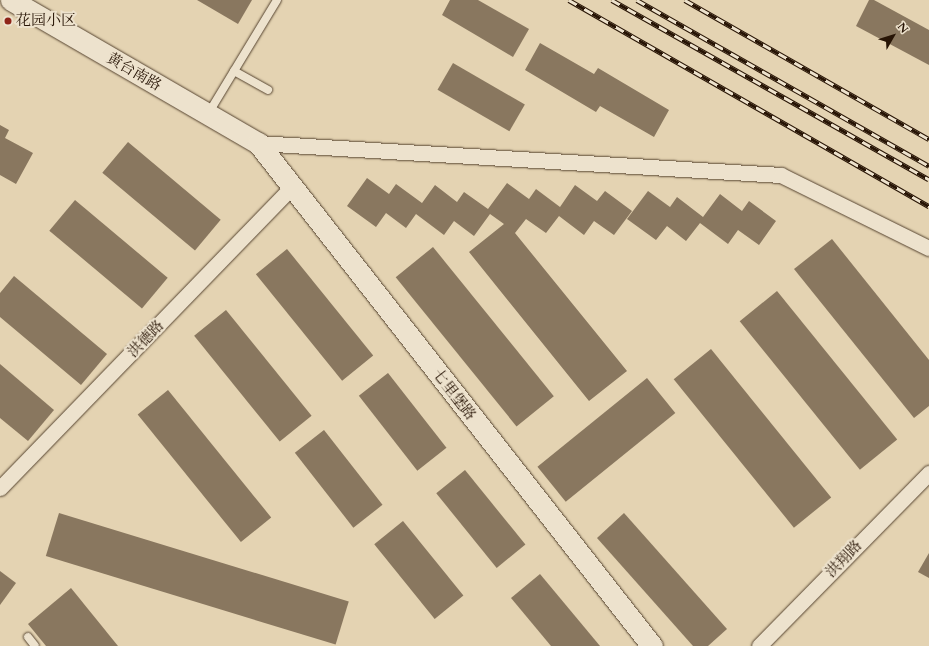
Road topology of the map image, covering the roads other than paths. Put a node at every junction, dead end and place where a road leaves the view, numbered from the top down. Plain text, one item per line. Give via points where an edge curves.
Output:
1 (11, 0) edge
2 (276, 0) edge
3 (234, 71) junction
4 (268, 90) dead end
5 (208, 114) junction
6 (258, 143) junction
7 (291, 188) junction
8 (929, 248) edge
9 (929, 473) edge
10 (0, 488) edge
11 (28, 637) dead end
12 (35, 646) edge
13 (652, 646) edge
14 (759, 646) edge

1 - 5 main road, 黄台南路
2 - 3 lane
3 - 4 lane
3 - 5 lane
5 - 6 main road, 黄台南路
6 - 7 main road, 七里堡路
6 - 8 street via 781,175
7 - 10 street, 洪德路
7 - 13 main road, 七里堡路
9 - 14 street, 洪翔路
11 - 12 lane

